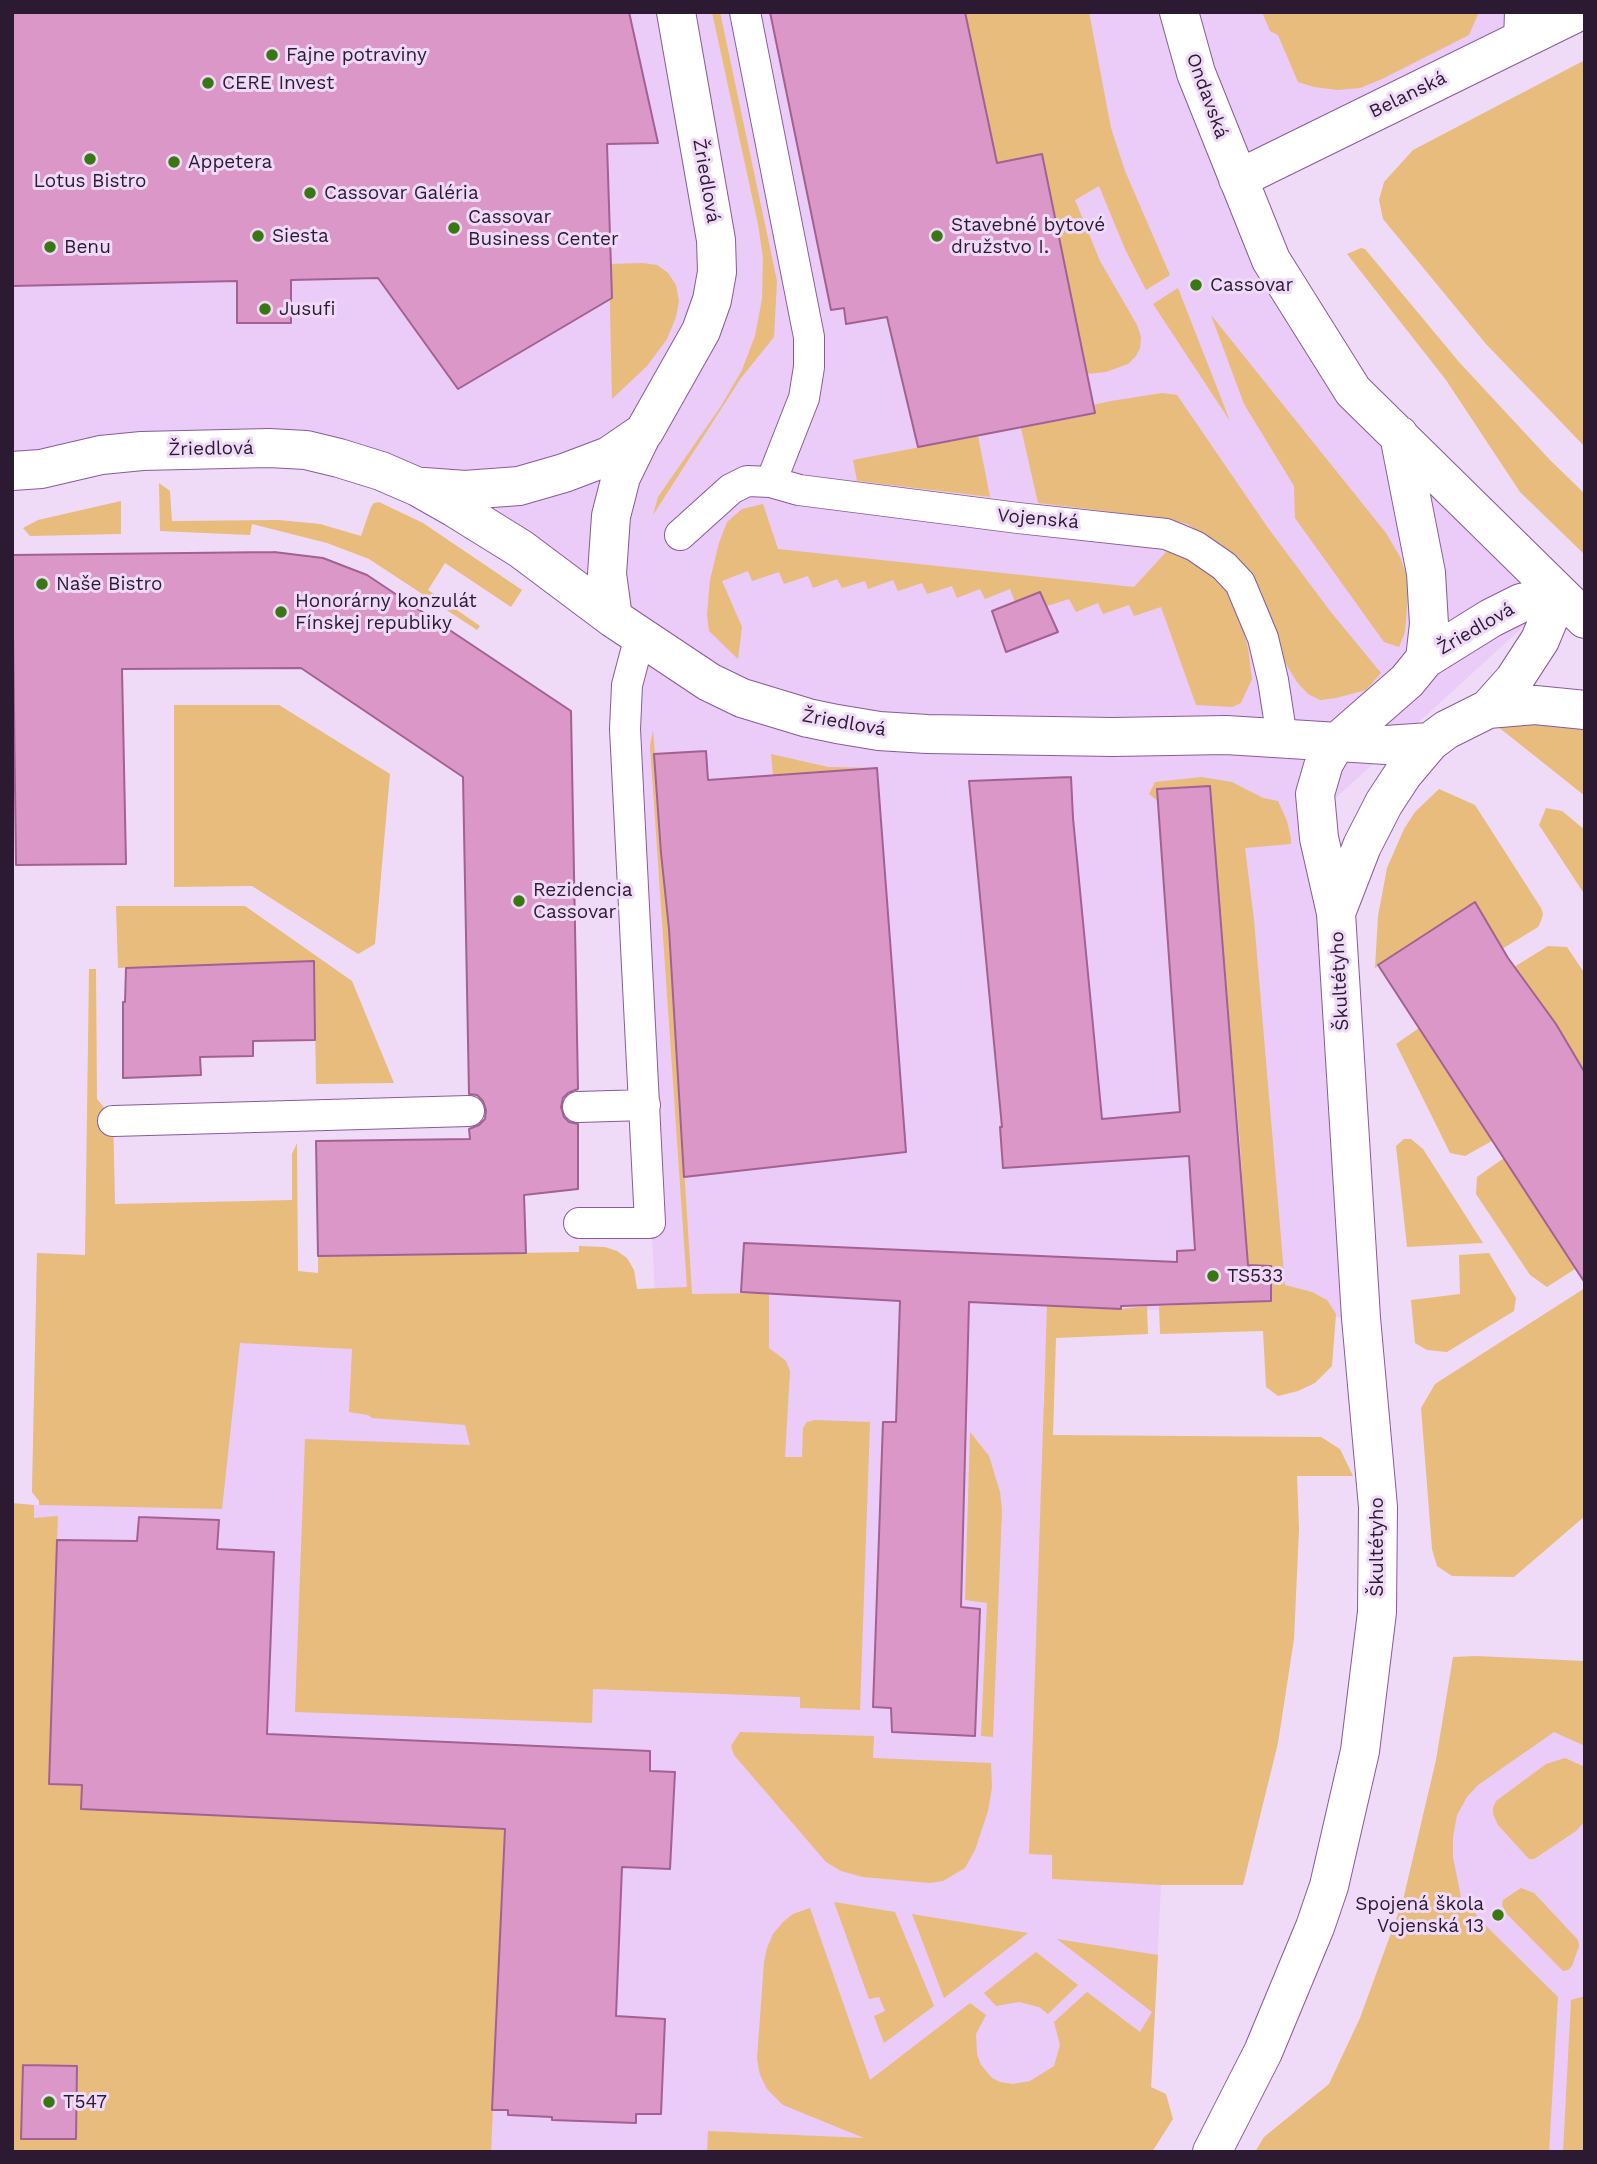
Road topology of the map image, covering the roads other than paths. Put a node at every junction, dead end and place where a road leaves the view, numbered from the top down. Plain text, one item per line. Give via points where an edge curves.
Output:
1 (676, 12) edge
2 (745, 12) edge
3 (1179, 12) edge
4 (1578, 12) edge
5 (1520, 27) edge
6 (1238, 179) junction
7 (644, 432) junction
8 (1399, 435) junction
9 (22, 477) edge
10 (771, 482) junction
11 (418, 487) junction
12 (680, 535) dead end
13 (1572, 607) edge
14 (627, 627) junction
15 (1425, 659) junction
16 (1488, 709) junction
17 (1585, 710) edge
18 (1282, 738) junction
19 (1430, 742) junction
20 (1336, 743) junction
21 (1336, 913) junction
22 (645, 1105) junction
23 (578, 1107) dead end
24 (469, 1111) dead end
25 (113, 1121) dead end
26 (579, 1223) dead end
27 (1212, 2152) edge

1 - 7 street, Žriedlová via 716,240 717,272 701,331
2 - 10 lane via 809,337 804,398
3 - 6 street, Ondavská via 1196,73
4 - 5 street, Belanská
5 - 6 street, Belanská
6 - 8 street via 1271,260 1353,391
7 - 11 street, Žriedlová via 586,466 519,486
7 - 14 street via 621,477 611,516 607,574
8 - 13 street
8 - 15 street, Žriedlová via 1426,573 1429,624
9 - 11 street, Žriedlová via 102,455 269,448 339,458
10 - 12 lane, Vojenská via 747,481 731,489
10 - 18 lane, Vojenská via 800,490 1166,534 1195,546 1240,583 1263,638
11 - 14 street, Žriedlová via 521,549
13 - 15 street, Žriedlová via 1521,603
13 - 16 street, Žriedlová via 1540,640
14 - 18 street, Žriedlová via 709,682 742,698 808,718 879,731
14 - 22 lane via 625,729
15 - 20 street, Žriedlová via 1407,681
16 - 17 street, Žriedlová via 1535,705
16 - 19 street, Žriedlová
18 - 20 street, Žriedlová
19 - 20 street, Žriedlová
19 - 21 street, Škultétyho via 1384,803
20 - 21 street, Škultétyho via 1315,793 1319,838
21 - 27 street, Škultétyho via 1361,1318 1378,1507 1377,1612 1360,1751 1329,1886 1263,2052
22 - 23 lane
22 - 26 lane via 650,1223
24 - 25 lane

